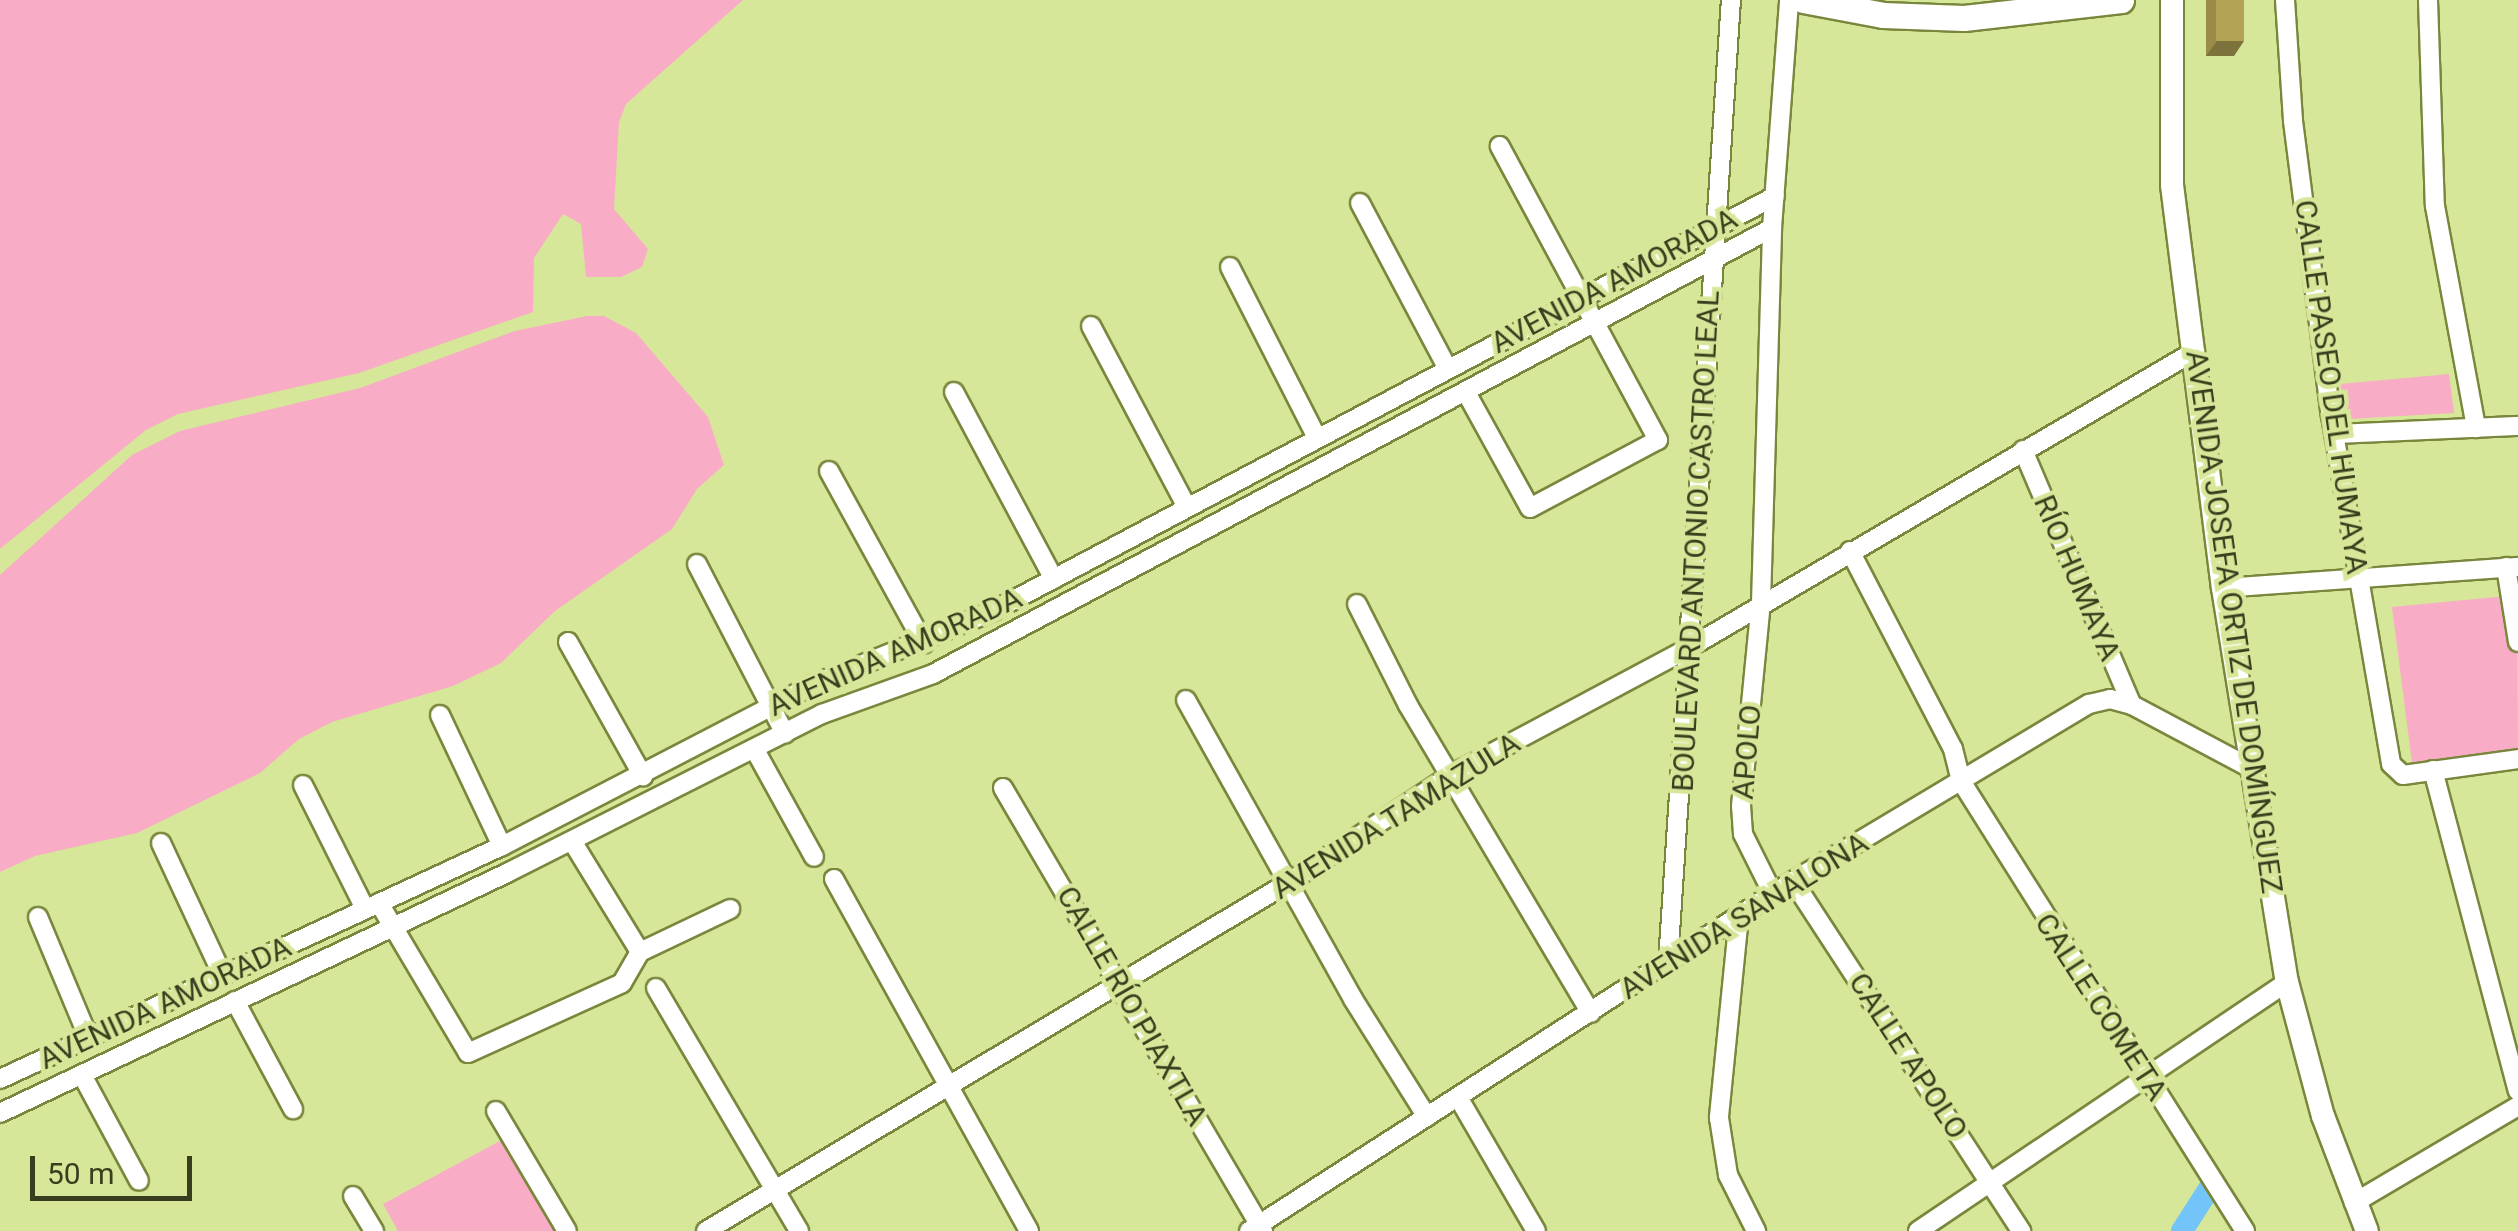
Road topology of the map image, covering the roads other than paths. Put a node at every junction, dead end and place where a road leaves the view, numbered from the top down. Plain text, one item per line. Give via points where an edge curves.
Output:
1 (1732, 0) edge
2 (1789, 0) edge
3 (1803, 0) edge
4 (2121, 0) edge
5 (2172, 0) edge
6 (2285, 0) edge
7 (2428, 0) edge
8 (1500, 146) dead end
9 (1774, 196) junction
10 (1360, 204) dead end
11 (1713, 227) junction
12 (1772, 228) junction
13 (1712, 260) junction
14 (1230, 267) dead end
15 (1630, 270) junction
16 (1643, 296) junction
17 (1580, 297) junction
18 (1595, 324) junction
19 (1092, 326) dead end
20 (2195, 351) junction
21 (1448, 369) junction
22 (954, 392) dead end
23 (1467, 394) junction
24 (2518, 426) edge
25 (2476, 428) junction
26 (2334, 434) junction
27 (1317, 438) junction
28 (2024, 450) junction
29 (829, 471) dead end
30 (1186, 506) junction
31 (1850, 551) junction
32 (1100, 554) junction
33 (696, 564) dead end
34 (2512, 567) edge
35 (2358, 576) junction
36 (1115, 578) junction
37 (1054, 579) junction
38 (2223, 588) junction
39 (1760, 603) junction
40 (1357, 604) dead end
41 (568, 642) dead end
42 (2518, 642) edge
43 (924, 644) junction
44 (1694, 645) junction
45 (1186, 700) dead end
46 (2132, 705) junction
47 (771, 707) junction
48 (440, 715) dead end
49 (785, 734) junction
50 (755, 750) junction
51 (2518, 759) edge
52 (2254, 770) junction
53 (2433, 770) junction
54 (1451, 775) junction
55 (643, 776) junction
56 (1960, 781) junction
57 (303, 785) dead end
58 (1003, 788) dead end
59 (572, 842) junction
60 (161, 843) dead end
61 (502, 846) junction
62 (814, 857) dead end
63 (834, 879) dead end
64 (1793, 881) junction
65 (1291, 882) junction
66 (1773, 894) junction
67 (372, 906) junction
68 (730, 909) dead end
69 (1739, 916) junction
70 (38, 918) dead end
71 (393, 926) junction
72 (640, 952) junction
73 (1668, 963) junction
74 (223, 976) junction
75 (2287, 982) junction
76 (1118, 983) junction
77 (656, 988) dead end
78 (235, 1001) junction
79 (1591, 1013) junction
80 (89, 1040) junction
81 (82, 1075) junction
82 (0, 1080) edge
83 (2147, 1081) junction
84 (949, 1088) junction
85 (2518, 1090) edge
86 (1458, 1097) junction
87 (2518, 1106) edge
88 (294, 1109) dead end
89 (496, 1111) dead end
90 (0, 1113) edge
91 (1427, 1117) junction
92 (138, 1181) dead end
93 (1990, 1182) junction
94 (778, 1188) junction
95 (353, 1196) dead end
96 (2354, 1203) junction
97 (1257, 1229) edge
98 (374, 1231) edge
99 (567, 1231) edge
100 (706, 1231) edge
101 (800, 1231) edge
102 (1029, 1231) edge
103 (1536, 1231) edge
104 (1756, 1231) edge
105 (1918, 1231) edge
106 (2021, 1231) edge
107 (2246, 1231) edge
108 (2367, 1231) edge

1 - 11 street, BOULEVARD ANTONIO CASTRO LEAL
2 - 9 street, BOULEVARD ANTONIO CASTRO LEAL
3 - 4 main road via 1883,14 1964,18
5 - 20 street, AVENIDA JOSEFA ORTIZ DE DOMÍNGUEZ via 2172,185
6 - 26 street, CALLE PASEO DEL HUMAYA via 2293,120
7 - 25 street via 2434,206
8 - 17 street
9 - 11 street, AVENIDA AMORADA
9 - 12 street, BOULEVARD ANTONIO CASTRO LEAL
10 - 21 street
11 - 13 street, BOULEVARD ANTONIO CASTRO LEAL
11 - 15 street, AVENIDA AMORADA
12 - 13 street, AVENIDA AMORADA
12 - 39 street, BOULEVARD ANTONIO CASTRO LEAL
13 - 16 street, AVENIDA AMORADA
13 - 44 street, BOULEVARD ANTONIO CASTRO LEAL
14 - 27 street
15 - 16 street
15 - 17 street, AVENIDA AMORADA
16 - 18 street, AVENIDA AMORADA
17 - 18 street
17 - 21 street, AVENIDA AMORADA
18 - 23 street, AVENIDA AMORADA
18 - 23 street via 1658,440 1530,508
19 - 30 street
20 - 28 street, AVENIDA TAMAZULA
20 - 38 street, AVENIDA JOSEFA ORTIZ DE DOMÍNGUEZ
21 - 27 street, AVENIDA AMORADA
22 - 37 street
23 - 36 street, AVENIDA AMORADA
24 - 25 street
25 - 26 street
26 - 35 street, CALLE PASEO DEL HUMAYA
27 - 30 street, AVENIDA AMORADA
28 - 31 street, AVENIDA TAMAZULA
28 - 46 street, RÍO HUMAYA
29 - 43 street
30 - 32 street, AVENIDA AMORADA
31 - 39 street, AVENIDA TAMAZULA
31 - 56 street, CALLE COMETA via 1954,749
32 - 36 street
32 - 37 street, AVENIDA AMORADA
33 - 47 street
34 - 35 street
34 - 42 street
35 - 38 street
35 - 53 street, CALLE PASEO DEL HUMAYA via 2396,772
36 - 49 street, AVENIDA AMORADA via 934,674
37 - 43 street, AVENIDA AMORADA
38 - 52 street, AVENIDA JOSEFA ORTIZ DE DOMÍNGUEZ
39 - 44 street, AVENIDA TAMAZULA
39 - 66 street, APOLO via 1741,806 1743,834
40 - 54 street
41 - 55 street
43 - 47 street, AVENIDA AMORADA
44 - 54 street, AVENIDA TAMAZULA
44 - 73 street, BOULEVARD ANTONIO CASTRO LEAL
45 - 65 street
46 - 52 street, AVENIDA SANALONA
46 - 56 street, AVENIDA SANALONA via 2110,699 2088,704
47 - 49 street
47 - 55 street, AVENIDA AMORADA
48 - 61 street
49 - 50 street, AVENIDA AMORADA
50 - 59 street, AVENIDA AMORADA
50 - 62 street
51 - 53 street
52 - 75 street, AVENIDA JOSEFA ORTIZ DE DOMÍNGUEZ
53 - 85 street
54 - 65 street, AVENIDA TAMAZULA
54 - 79 street
55 - 61 street, AVENIDA AMORADA
56 - 64 street, AVENIDA SANALONA
56 - 83 street, CALLE COMETA
57 - 67 street
58 - 76 street, CALLE RÍO PIAXTLA
59 - 71 street, AVENIDA AMORADA
59 - 72 street
60 - 74 street
61 - 67 street, AVENIDA AMORADA
63 - 84 street
64 - 66 street, AVENIDA SANALONA
64 - 93 street, CALLE APOLO
65 - 76 street, AVENIDA TAMAZULA
65 - 91 street
66 - 69 street, AVENIDA SANALONA
67 - 71 street
67 - 74 street, AVENIDA AMORADA
68 - 72 street
69 - 73 street, AVENIDA SANALONA
69 - 104 street via 1719,1118 1728,1175
70 - 80 street
71 - 72 street via 468,1054 622,983
71 - 78 street, AVENIDA AMORADA
73 - 79 street, AVENIDA SANALONA
74 - 80 street, AVENIDA AMORADA
75 - 83 street
75 - 96 street, AVENIDA JOSEFA ORTIZ DE DOMÍNGUEZ
76 - 84 street, AVENIDA TAMAZULA
76 - 97 street, CALLE RÍO PIAXTLA
77 - 94 street
78 - 81 street, AVENIDA AMORADA
78 - 88 street
79 - 86 street, AVENIDA SANALONA
80 - 82 street, AVENIDA AMORADA
81 - 90 street, AVENIDA AMORADA
81 - 92 street
83 - 93 street
83 - 107 street, CALLE COMETA
84 - 94 street, AVENIDA TAMAZULA
84 - 102 street
86 - 91 street, AVENIDA SANALONA
86 - 103 street
87 - 96 street
89 - 99 street
91 - 97 street, AVENIDA SANALONA
93 - 105 street
93 - 106 street, CALLE APOLO
94 - 100 street, AVENIDA TAMAZULA
94 - 101 street
95 - 98 street
96 - 108 street, AVENIDA JOSEFA ORTIZ DE DOMÍNGUEZ

